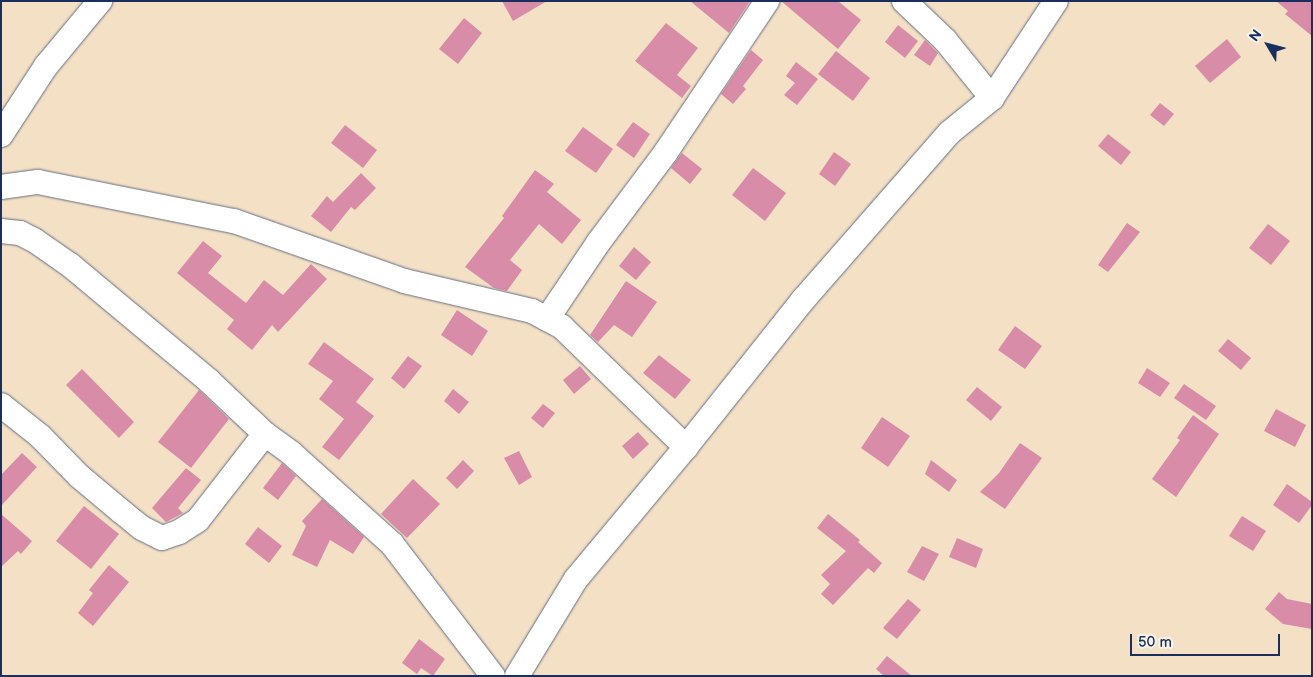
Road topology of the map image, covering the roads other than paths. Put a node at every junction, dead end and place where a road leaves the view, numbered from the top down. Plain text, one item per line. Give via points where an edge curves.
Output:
1 (100, 1) edge
2 (767, 1) edge
3 (904, 1) edge
4 (1056, 1) edge
5 (992, 98) junction
6 (1, 135) edge
7 (1, 187) edge
8 (1, 231) edge
9 (546, 319) junction
10 (1, 404) edge
11 (265, 434) junction
12 (686, 447) junction
13 (493, 676) edge
14 (517, 676) edge

1 - 6 street via 46,66
2 - 9 street via 666,152
3 - 5 street via 945,40
4 - 5 street
5 - 12 street via 949,133 803,300
7 - 9 street via 38,182 234,221 404,280 532,311
8 - 11 street via 20,233 70,265 209,381
9 - 12 street via 562,327
10 - 11 street via 40,436 86,482 142,528 162,538 198,520
11 - 13 street via 392,544
12 - 14 street via 576,579

